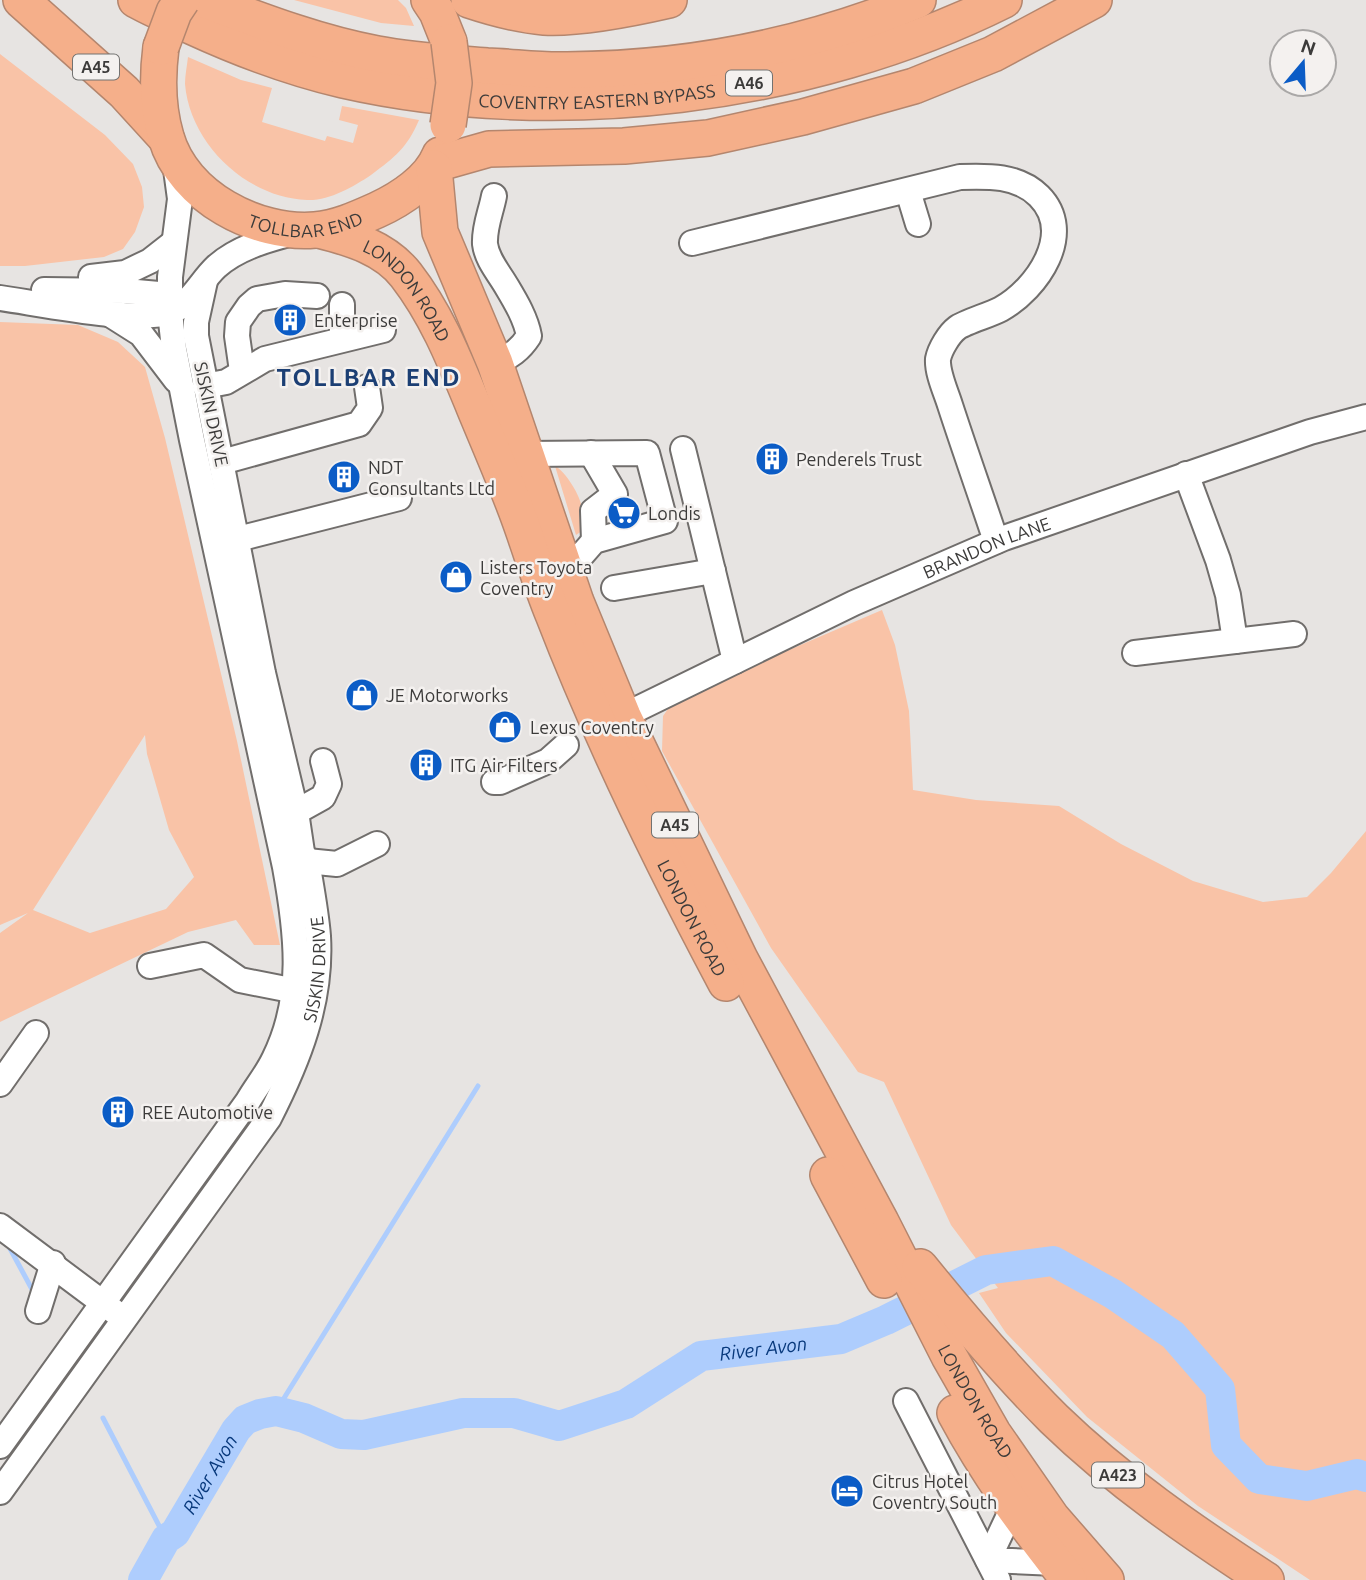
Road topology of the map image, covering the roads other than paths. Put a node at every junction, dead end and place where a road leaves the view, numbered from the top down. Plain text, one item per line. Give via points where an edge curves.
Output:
1 (21, 0) edge
2 (135, 0) edge
3 (182, 0) edge
4 (205, 0) edge
5 (469, 0) edge
6 (669, 0) edge
7 (918, 0) edge
8 (1004, 0) edge
9 (1094, 0) edge
10 (437, 13) edge
11 (346, 64) junction
12 (170, 147) junction
13 (435, 166) junction
14 (908, 191) junction
15 (498, 205) dead end
16 (918, 223) dead end
17 (311, 230) junction
18 (173, 243) junction
19 (692, 243) dead end
20 (4, 292) edge
21 (317, 296) dead end
22 (342, 305) dead end
23 (179, 308) junction
24 (109, 313) junction
25 (383, 330) dead end
26 (342, 339) junction
27 (495, 363) junction
28 (242, 371) junction
29 (194, 387) junction
30 (367, 387) dead end
31 (1366, 417) edge
32 (683, 449) dead end
33 (590, 453) junction
34 (525, 454) junction
35 (222, 462) junction
36 (1186, 474) junction
37 (398, 498) dead end
38 (238, 539) junction
39 (593, 541) junction
40 (996, 541) junction
41 (713, 571) junction
42 (566, 573) junction
43 (614, 588) dead end
44 (1294, 634) dead end
45 (1235, 641) junction
46 (1135, 653) dead end
47 (735, 662) junction
48 (623, 716) junction
49 (566, 745) dead end
50 (323, 761) dead end
51 (494, 782) dead end
52 (296, 812) junction
53 (377, 844) dead end
54 (296, 864) junction
55 (150, 966) dead end
56 (305, 992) junction
57 (36, 1033) dead end
58 (0, 1084) edge
59 (0, 1226) edge
60 (888, 1245) junction
61 (52, 1263) junction
62 (103, 1303) junction
63 (38, 1311) dead end
64 (125, 1318) junction
65 (939, 1361) junction
66 (906, 1401) dead end
67 (0, 1446) edge
68 (0, 1492) edge
69 (1013, 1507) junction
70 (993, 1570) edge
71 (1062, 1572) edge
72 (1106, 1580) edge
73 (1266, 1580) edge

1 - 12 highway, A45 via 124,92
2 - 11 highway, A46 via 275,61
3 - 12 highway, TOLLBAR END, bridge via 161,47 158,76 158,98
4 - 11 highway, A46 via 272,25
5 - 6 highway via 546,17
7 - 11 highway, COVENTRY EASTERN BYPASS / A46 via 783,45 681,63 565,71 419,60
8 - 11 highway, COVENTRY EASTERN BYPASS / A46 via 852,59 699,93 612,102 497,102 402,91
9 - 13 highway via 993,54 914,86 803,117 708,138 624,146 489,149
10 - 13 highway, bridge via 453,60 454,83 448,125
12 - 17 highway, TOLLBAR END via 200,189 233,212 278,229
12 - 18 street, SISKIN DRIVE via 180,199
13 - 17 highway, TOLLBAR END via 386,206 352,221
13 - 27 highway, LONDON ROAD / A45 via 440,232
14 - 16 street
14 - 19 street
14 - 40 street via 960,177 1018,182 1049,207 1055,228 1052,250 1025,292 1003,308 958,327 938,360
15 - 27 street via 487,222 485,245 529,337 510,357
17 - 23 street, SISKIN DRIVE via 263,240 239,252 218,265
17 - 60 highway, LONDON ROAD / A45 via 366,245 395,264 424,300 449,345 553,615 620,771 683,903
18 - 20 street via 125,274 59,280
18 - 23 street, SISKIN DRIVE
20 - 23 street via 124,291
20 - 24 street
21 - 28 street via 285,294 257,299 249,306 238,322
22 - 26 street
23 - 24 street via 148,315
23 - 29 street, SISKIN DRIVE via 196,337
24 - 29 street via 141,334
25 - 26 street
26 - 28 street via 265,359
27 - 34 highway, LONDON ROAD / A45
28 - 29 street via 226,382
29 - 35 street, SISKIN DRIVE
29 - 54 street, SISKIN DRIVE via 192,440
30 - 35 street via 370,408 359,424
31 - 36 street, BRANDON LANE
32 - 41 street
33 - 34 street
33 - 39 street via 615,494 593,511
33 - 39 street via 647,453 665,521
34 - 42 highway, LONDON ROAD / A45
35 - 38 street, SISKIN DRIVE
36 - 40 street, BRANDON LANE
36 - 45 street via 1228,594
37 - 38 street
38 - 52 street, SISKIN DRIVE
39 - 42 street
40 - 47 street, BRANDON LANE
41 - 43 street
41 - 47 street
42 - 48 highway, LONDON ROAD / A45
44 - 45 street
45 - 46 street
47 - 48 street, BRANDON LANE
48 - 60 highway, LONDON ROAD / A45 via 740,960
49 - 51 street via 548,761
50 - 52 street via 329,784 323,797
52 - 54 street, SISKIN DRIVE via 302,852
53 - 54 street via 337,864
54 - 56 street, SISKIN DRIVE via 297,937
55 - 56 street via 204,955 240,980
56 - 62 street, SISKIN DRIVE via 288,1020 274,1059 248,1101
56 - 64 street, SISKIN DRIVE via 303,1044 269,1118
57 - 58 street
59 - 61 street
60 - 65 highway, LONDON ROAD / A45
60 - 73 highway, A423 via 1055,1420 1121,1478
61 - 62 street
61 - 63 street
62 - 64 street
62 - 67 street, SISKIN DRIVE
64 - 68 street, SISKIN DRIVE
65 - 69 highway, LONDON ROAD / A45 via 972,1444
65 - 72 highway, LONDON ROAD / A45 via 1052,1518
66 - 70 street
69 - 70 street
69 - 71 highway, LONDON ROAD / A45
70 - 71 street

